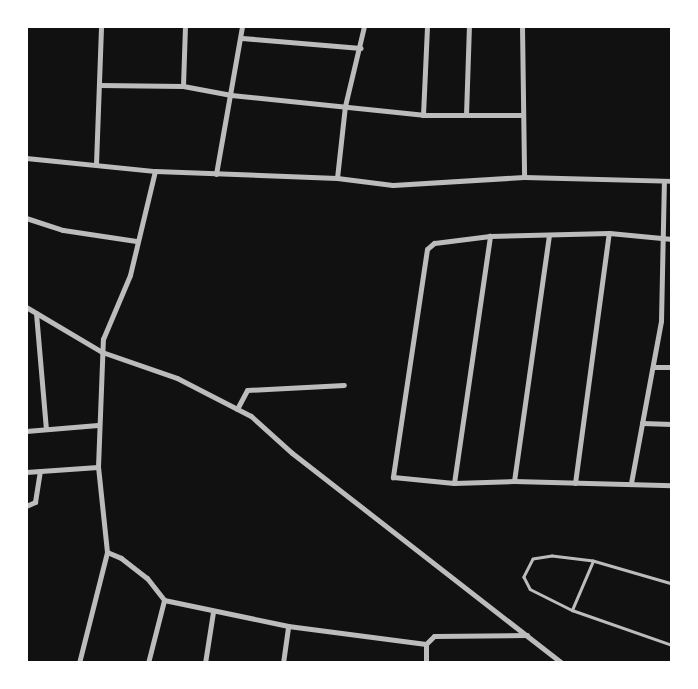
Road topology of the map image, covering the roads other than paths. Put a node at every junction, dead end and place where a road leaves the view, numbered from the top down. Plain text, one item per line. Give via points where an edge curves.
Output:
1 (101, 26) edge
2 (185, 26) edge
3 (242, 26) edge
4 (364, 26) edge
5 (427, 26) edge
6 (469, 26) edge
7 (522, 26) edge
8 (242, 38) junction
9 (361, 48) junction
10 (100, 85) junction
11 (183, 86) junction
12 (231, 95) junction
13 (345, 106) junction
14 (423, 115) junction
15 (466, 115) junction
16 (522, 115) junction
17 (26, 158) edge
18 (96, 164) junction
19 (154, 171) junction
20 (216, 174) junction
21 (524, 177) junction
22 (336, 178) junction
23 (664, 181) junction
24 (672, 181) edge
25 (26, 218) edge
26 (609, 233) junction
27 (490, 236) junction
28 (549, 236) junction
29 (663, 237) junction
30 (672, 239) edge
31 (136, 241) junction
32 (26, 307) edge
33 (36, 313) junction
34 (102, 352) junction
35 (654, 367) junction
36 (672, 367) edge
37 (344, 385) dead end
38 (237, 409) junction
39 (642, 422) junction
40 (672, 424) edge
41 (98, 425) junction
42 (46, 429) junction
43 (26, 431) edge
44 (98, 467) junction
45 (40, 471) junction
46 (26, 472) edge
47 (514, 481) junction
48 (454, 483) junction
49 (575, 483) junction
50 (631, 483) junction
51 (672, 485) edge
52 (26, 506) edge
53 (106, 552) junction
54 (593, 561) junction
55 (672, 584) edge
56 (164, 600) junction
57 (572, 610) junction
58 (213, 612) junction
59 (288, 626) junction
60 (527, 635) junction
61 (426, 644) junction
62 (672, 645) edge
63 (79, 663) edge
64 (148, 663) edge
65 (205, 663) edge
66 (283, 663) edge
67 (426, 663) edge
68 (562, 663) edge

1 - 10 street
2 - 11 street
3 - 8 street
4 - 9 street
5 - 14 street
6 - 15 street
7 - 16 street
8 - 9 street
8 - 12 street
9 - 13 street
10 - 11 street
10 - 18 street
11 - 12 street
12 - 13 street
12 - 20 street
13 - 14 street
13 - 22 street
14 - 15 street
15 - 16 street
16 - 21 street
17 - 18 street
18 - 19 street
19 - 20 street
19 - 31 street
20 - 22 street
21 - 22 street via 393,185
21 - 23 street
23 - 24 street
23 - 29 street
25 - 31 street via 63,230
26 - 28 street
26 - 29 street
26 - 49 street
27 - 28 street
27 - 48 street
27 - 48 street via 434,243 427,248 393,477
28 - 47 street
29 - 30 street
29 - 35 street via 661,322
31 - 34 street via 130,275 103,340
32 - 33 street
33 - 34 street
33 - 42 street
34 - 38 street via 177,378
34 - 41 street
35 - 36 street
35 - 39 street
37 - 38 street via 248,390
38 - 60 street via 251,416 292,453
39 - 40 street
39 - 50 street
41 - 42 street
41 - 44 street
42 - 43 street
44 - 45 street
44 - 53 street
45 - 46 street
45 - 52 street via 35,502
47 - 48 street
47 - 49 street
49 - 50 street
50 - 51 street
53 - 56 street via 121,558 147,578
53 - 63 street
54 - 55 lane
54 - 57 lane
54 - 57 lane via 552,556 533,559 524,577 530,589
56 - 58 street
56 - 64 street
57 - 62 lane
58 - 59 street
58 - 65 street
59 - 61 street
59 - 66 street
60 - 61 street via 437,635
60 - 68 street
61 - 67 street

